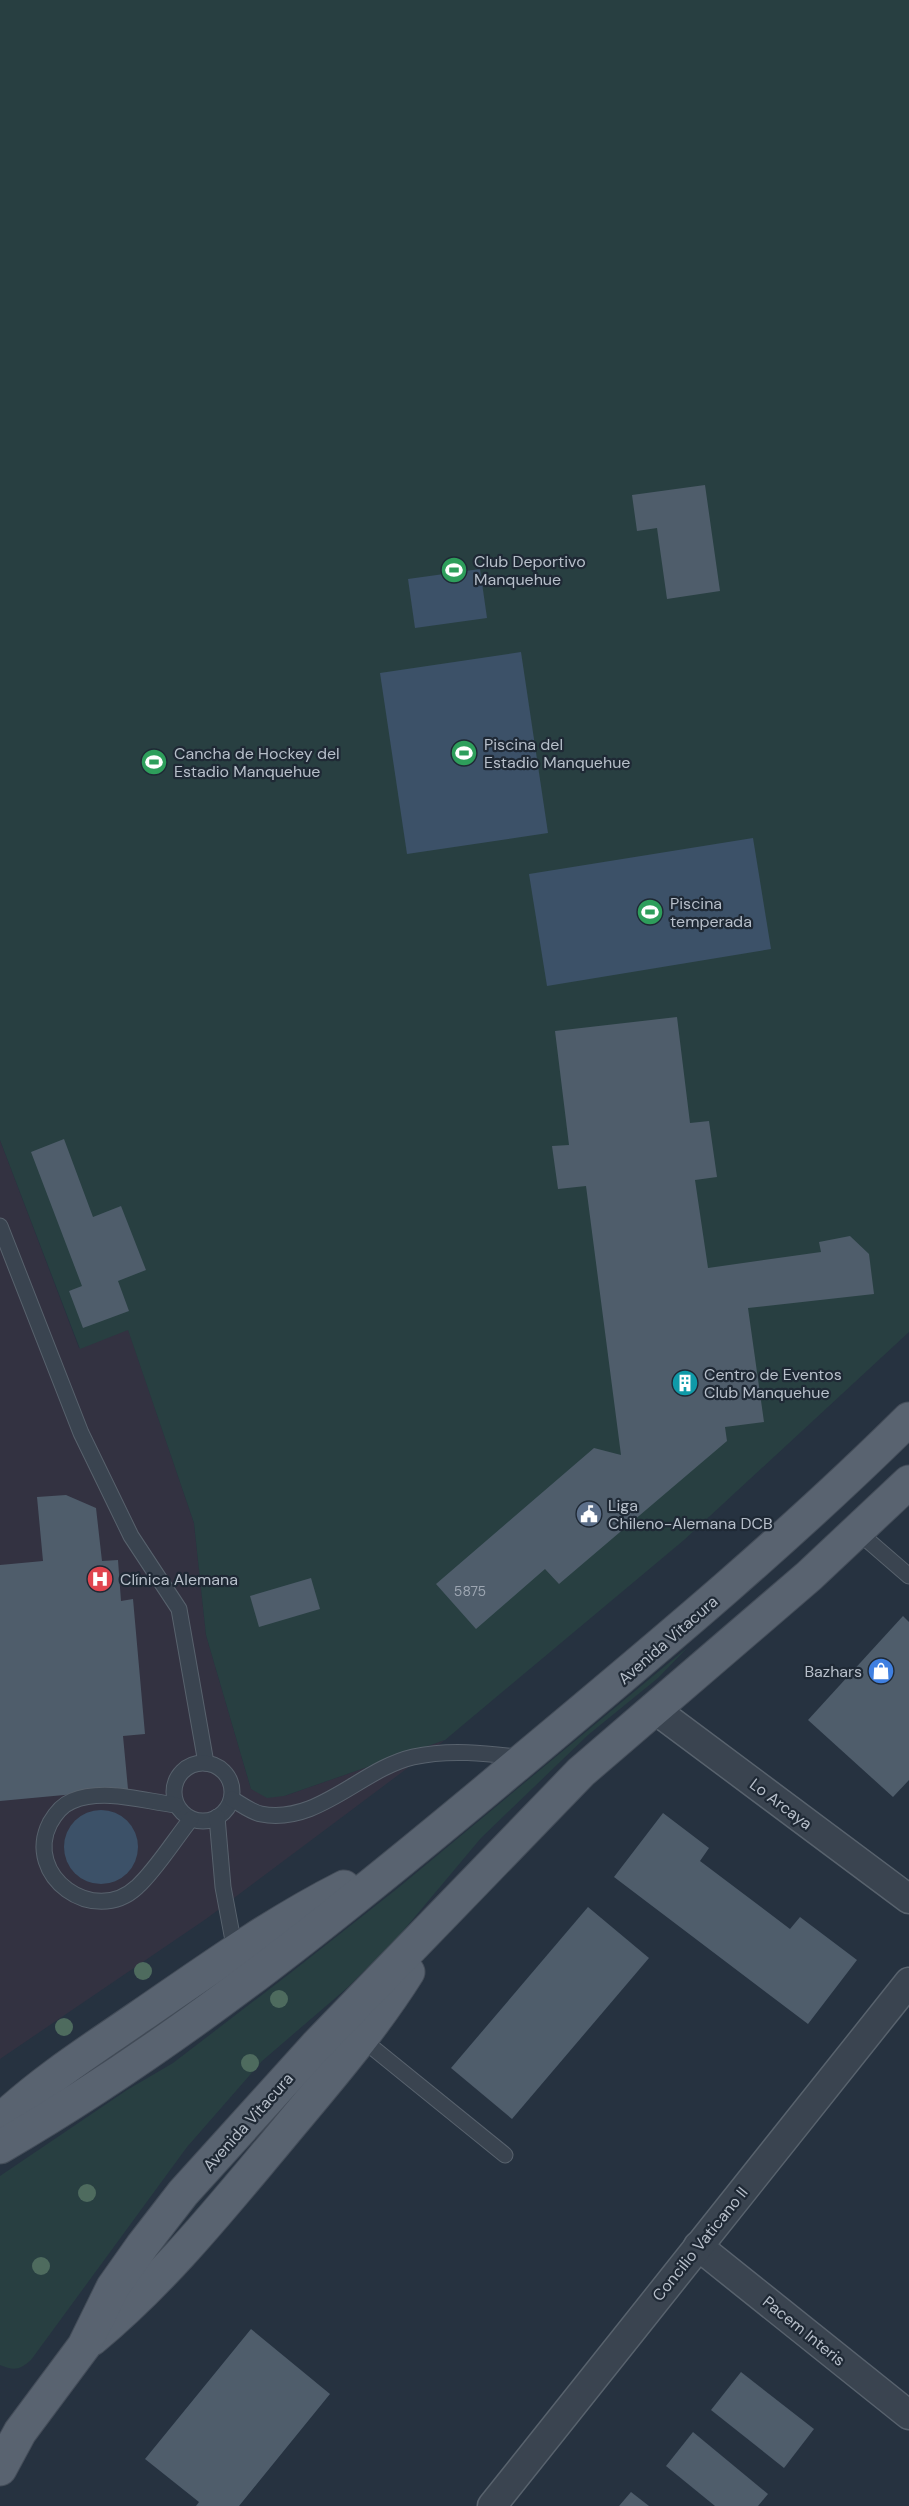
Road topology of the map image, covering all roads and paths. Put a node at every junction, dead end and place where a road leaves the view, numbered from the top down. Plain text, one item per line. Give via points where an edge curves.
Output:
1 (0, 1226) edge
2 (909, 1419) edge
3 (909, 1482) edge
4 (857, 1532) junction
5 (909, 1576) edge
6 (653, 1708) junction
7 (525, 1758) junction
8 (206, 1763) junction
9 (232, 1799) junction
10 (176, 1805) junction
11 (217, 1817) junction
12 (191, 1819) junction
13 (417, 1849) junction
14 (909, 1899) edge
15 (439, 1919) junction
16 (235, 1951) junction
17 (909, 1982) edge
18 (362, 2039) junction
19 (0, 2121) edge
20 (0, 2147) edge
21 (505, 2155) dead end
22 (698, 2246) junction
23 (84, 2346) junction
24 (909, 2415) edge
25 (0, 2469) edge
26 (492, 2506) edge

1 - 8 lane via 81,1433 131,1536 179,1609
2 - 7 main road, Avenida Vitacura via 759,1562
3 - 4 main road, Avenida Vitacura
4 - 5 lane
4 - 6 main road, Avenida Vitacura
6 - 14 street, Lo Arcaya
6 - 15 main road, Avenida Vitacura via 581,1772
7 - 9 lane via 468,1751 412,1757 309,1809 278,1815 259,1813
7 - 13 main road, Avenida Vitacura
8 - 9 lane via 226,1773 231,1781
8 - 10 lane via 192,1764 178,1776
9 - 11 lane via 228,1809
10 - 12 lane
10 - 12 lane via 106,1795 69,1802 55,1813 47,1830 47,1866 57,1883 88,1901 106,1902 122,1897 137,1887
11 - 12 lane
11 - 16 lane via 223,1887
13 - 16 main road, Avenida Vitacura via 286,1918
13 - 20 main road, Avenida Vitacura via 169,2039 94,2091
15 - 18 main road, Avenida Vitacura via 390,2001
15 - 23 main road, Avenida Vitacura via 316,2046 183,2193 113,2287
16 - 19 main road, Avenida Vitacura via 65,2068
17 - 22 street, Concilio Vaticano II
18 - 21 lane
18 - 23 main road, Avenida Vitacura via 168,2268
22 - 24 street, Pacem Interis
22 - 26 street, Concilio Vaticano II
23 - 25 main road, Avenida Vitacura via 20,2433

